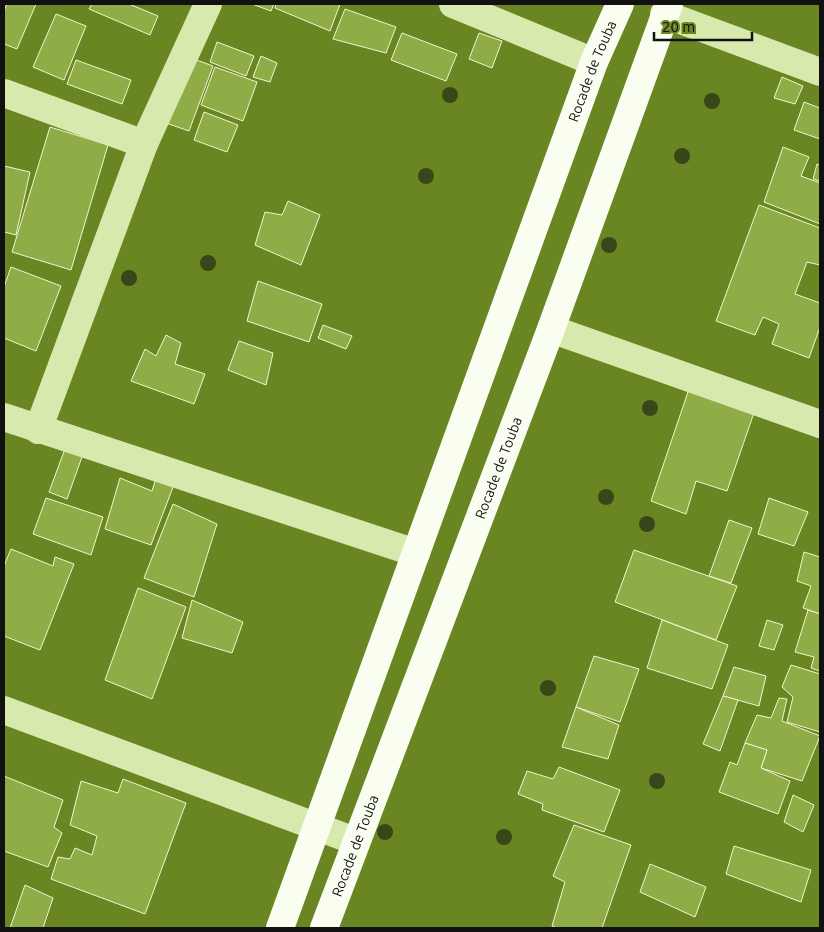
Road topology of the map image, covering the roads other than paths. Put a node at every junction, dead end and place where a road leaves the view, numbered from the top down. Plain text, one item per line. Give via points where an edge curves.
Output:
1 (208, 4) edge
2 (454, 4) edge
3 (620, 4) edge
4 (666, 9) edge
5 (594, 62) junction
6 (820, 72) edge
7 (4, 93) edge
8 (144, 144) junction
9 (551, 329) junction
10 (4, 417) edge
11 (820, 424) edge
12 (38, 430) junction
13 (416, 553) junction
14 (4, 710) edge
15 (317, 828) junction
16 (355, 841) junction
17 (280, 928) edge
18 (324, 928) edge

1 - 8 street
2 - 5 street
3 - 5 main road, Rocade de Touba
4 - 6 street
4 - 9 main road, Rocade de Touba
5 - 13 main road, Rocade de Touba
7 - 8 street
8 - 12 street
9 - 11 street
9 - 16 main road, Rocade de Touba
10 - 12 street
12 - 13 street
13 - 15 main road, Rocade de Touba
14 - 15 street
15 - 16 street
15 - 17 main road, Rocade de Touba
16 - 18 main road, Rocade de Touba

